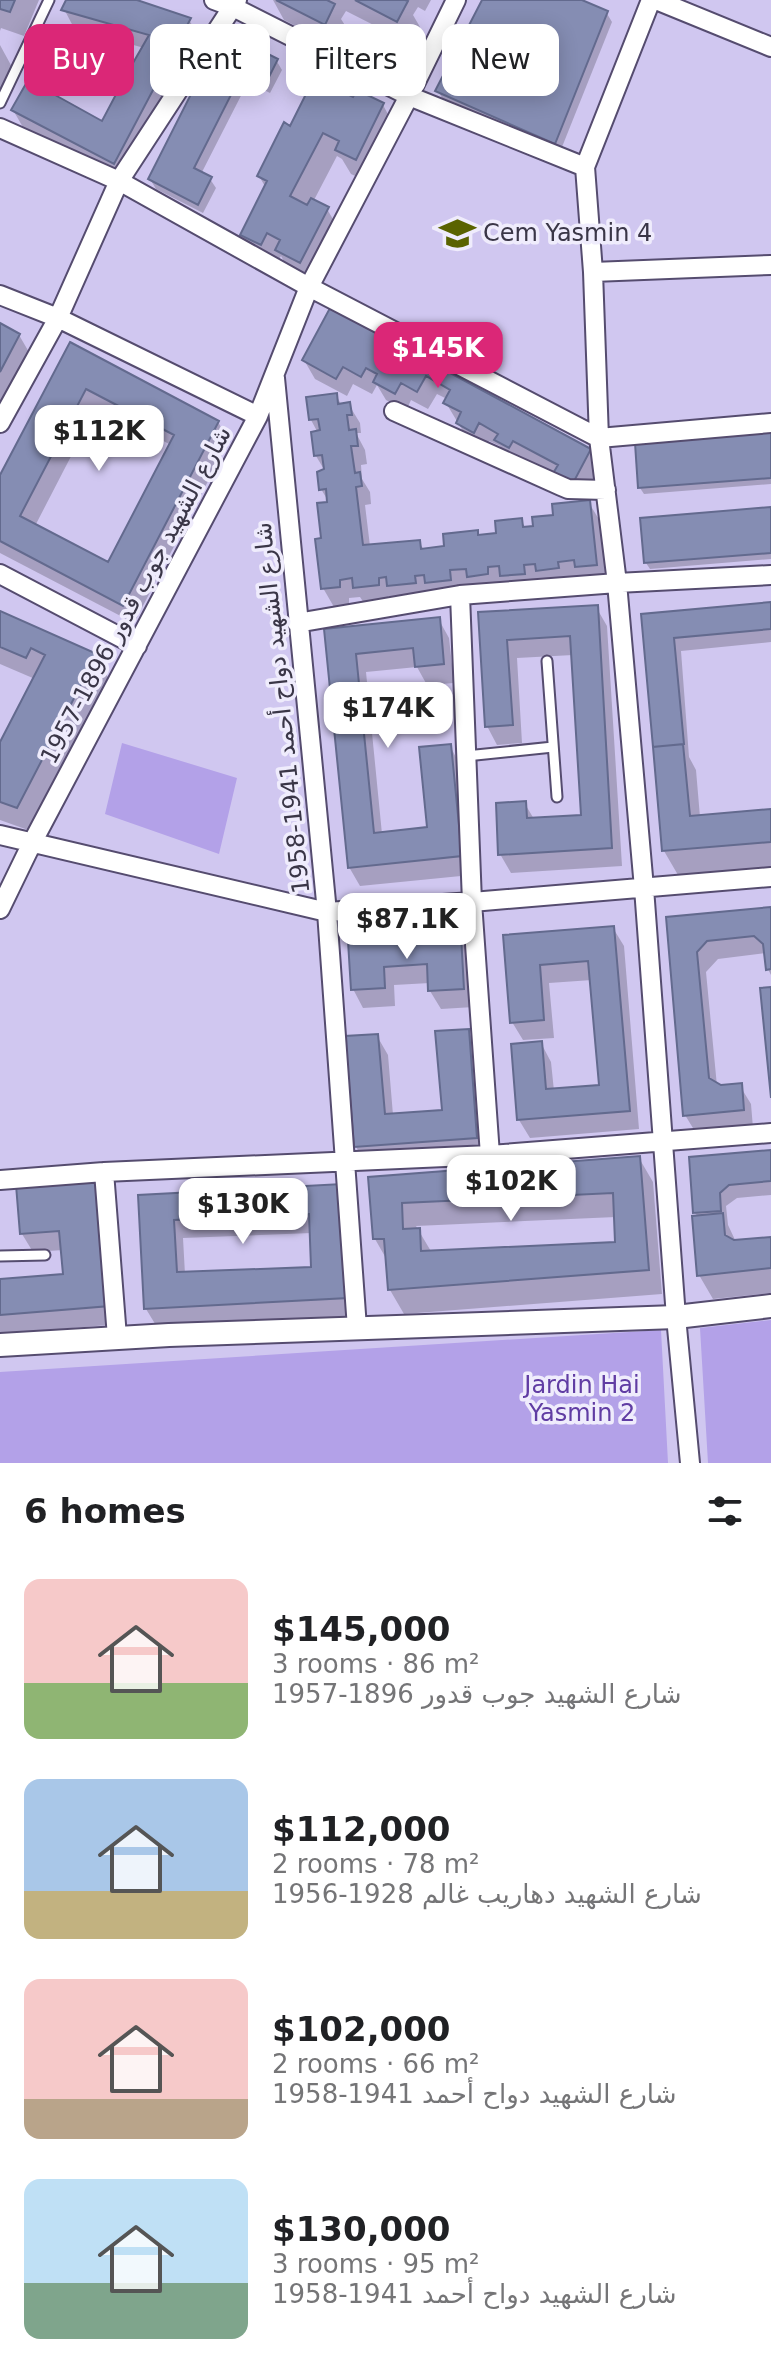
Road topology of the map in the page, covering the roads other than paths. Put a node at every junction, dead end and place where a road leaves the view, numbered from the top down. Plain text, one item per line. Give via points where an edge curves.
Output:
1 (49, 0) edge
2 (214, 0) edge
3 (456, 0) edge
4 (653, 0) edge
5 (235, 3) edge
6 (286, 30) edge
7 (771, 47) edge
8 (426, 61) edge
9 (409, 96) joint
10 (0, 103) edge
11 (0, 128) edge
12 (585, 167) junction
13 (119, 181) junction
14 (771, 265) edge
15 (593, 272) junction
16 (309, 287) junction
17 (0, 295) edge
18 (58, 318) junction
19 (274, 372) junction
20 (394, 411) dead end
21 (258, 416) junction
22 (0, 423) edge
23 (771, 423) edge
24 (599, 438) junction
25 (606, 490) junction
26 (0, 574) edge
27 (771, 575) edge
28 (617, 583) junction
29 (460, 595) junction
30 (297, 623) junction
31 (137, 646) junction
32 (547, 661) dead end
33 (553, 747) junction
34 (466, 756) junction
35 (557, 797) dead end
36 (0, 835) edge
37 (32, 843) junction
38 (771, 877) edge
39 (644, 888) junction
40 (472, 902) junction
41 (0, 909) edge
42 (327, 912) junction
43 (771, 1133) edge
44 (664, 1141) junction
45 (490, 1155) junction
46 (344, 1163) junction
47 (104, 1172) junction
48 (0, 1180) edge
49 (45, 1255) dead end
50 (0, 1256) edge
51 (771, 1306) edge
52 (676, 1317) junction
53 (357, 1328) junction
54 (117, 1337) junction
55 (0, 1345) edge
56 (690, 1463) edge

1 - 10 lane
2 - 5 street
3 - 8 street, شارع الشهيد جوب قدور 1896-1957
4 - 7 street
4 - 12 street
5 - 6 street
5 - 13 street
9 - 12 street
9 - 16 street, شارع الشهيد جوب قدور 1896-1957
11 - 13 street
12 - 15 street
13 - 16 street
13 - 18 street
14 - 15 street
15 - 24 street
16 - 19 street, شارع الشهيد جوب قدور 1896-1957
16 - 24 street
17 - 18 street
18 - 21 street
18 - 22 street
19 - 21 street, شارع الشهيد جوب قدور 1896-1957
19 - 30 street, شارع الشهيد دواح أحمد 1941-1958
20 - 25 street via 568,489
21 - 31 street, شارع الشهيد جوب قدور 1896-1957
23 - 24 street
24 - 25 street
25 - 28 street
26 - 31 street
27 - 28 street
28 - 29 street
28 - 39 street
29 - 30 street
29 - 34 street
30 - 42 street, شارع الشهيد دواح أحمد 1941-1958
31 - 37 street, شارع الشهيد جوب قدور 1896-1957
32 - 33 lane
33 - 34 lane
33 - 35 lane
34 - 40 street
36 - 37 street
37 - 41 street, شارع الشهيد جوب قدور 1896-1957
37 - 42 street
38 - 39 street
39 - 40 street
39 - 44 street
40 - 42 street
40 - 45 street
42 - 46 street, شارع الشهيد دواح أحمد 1941-1958
43 - 44 street
44 - 45 street
44 - 52 street
45 - 46 street
46 - 47 street
46 - 53 street, شارع الشهيد دواح أحمد 1941-1958
47 - 48 street
47 - 54 street
49 - 50 lane
51 - 52 street
52 - 53 street
52 - 56 street
53 - 54 street
54 - 55 street

